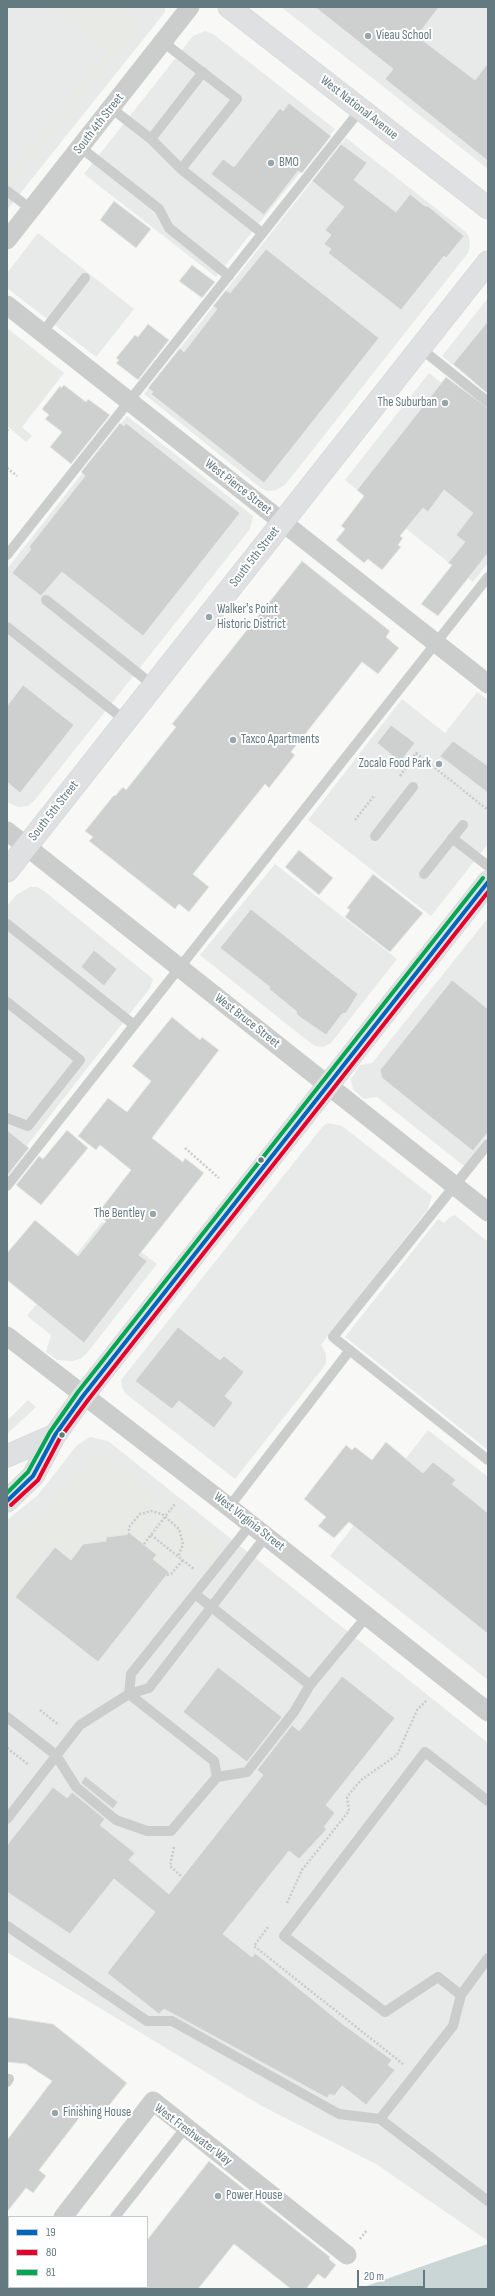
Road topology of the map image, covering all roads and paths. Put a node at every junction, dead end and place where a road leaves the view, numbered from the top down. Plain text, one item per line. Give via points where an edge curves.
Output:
1 (190, 7) edge
2 (230, 7) edge
3 (163, 42) junction
4 (203, 72) junction
5 (111, 108) junction
6 (361, 109) junction
7 (151, 139) junction
8 (80, 148) junction
9 (181, 169) junction
10 (7, 190) edge
11 (488, 208) edge
12 (31, 209) junction
13 (262, 233) junction
14 (7, 240) edge
15 (488, 262) edge
16 (229, 276) junction
17 (85, 278) dead end
18 (7, 306) edge
19 (42, 333) junction
20 (420, 348) junction
21 (130, 401) junction
22 (488, 402) edge
23 (7, 468) edge
24 (17, 476) dead end
25 (283, 521) junction
26 (7, 555) edge
27 (488, 578) edge
28 (46, 600) dead end
29 (7, 627) edge
30 (436, 642) junction
31 (488, 684) edge
32 (154, 686) junction
33 (126, 721) junction
34 (413, 787) joint
35 (374, 796) dead end
36 (488, 810) edge
37 (355, 820) dead end
38 (462, 825) dead end
39 (7, 831) edge
40 (375, 836) dead end
41 (452, 838) junction
42 (27, 846) junction
43 (488, 866) edge
44 (7, 872) edge
45 (424, 874) dead end
46 (488, 882) edge
47 (7, 924) edge
48 (180, 968) junction
49 (7, 1002) edge
50 (134, 1025) junction
51 (328, 1085) junction
52 (7, 1118) edge
53 (488, 1144) edge
54 (185, 1148) dead end
55 (219, 1178) dead end
56 (7, 1186) edge
57 (455, 1186) junction
58 (488, 1212) edge
59 (7, 1336) edge
60 (350, 1350) junction
61 (83, 1396) junction
62 (55, 1435) junction
63 (7, 1456) edge
64 (488, 1460) edge
65 (7, 1501) edge
66 (175, 1504) dead end
67 (229, 1507) junction
68 (166, 1516) junction
69 (251, 1524) junction
70 (129, 1535) dead end
71 (151, 1535) junction
72 (266, 1536) junction
73 (144, 1544) dead end
74 (178, 1557) junction
75 (167, 1575) dead end
76 (195, 1594) junction
77 (212, 1607) junction
78 (367, 1616) junction
79 (310, 1685) junction
80 (129, 1694) junction
81 (40, 1710) dead end
82 (488, 1712) edge
83 (7, 1717) edge
84 (72, 1736) junction
85 (56, 1755) junction
86 (217, 1777) junction
87 (488, 1801) edge
88 (7, 1819) edge
89 (7, 1926) edge
90 (488, 1958) edge
91 (461, 1995) junction
92 (389, 2053) dead end
93 (395, 2058) dead end
94 (380, 2119) junction
95 (186, 2127) junction
96 (488, 2201) edge
97 (64, 2216) edge
98 (116, 2216) edge
99 (347, 2255) dead end

1 - 3 street, South 4th Street
2 - 6 main road, West National Avenue
3 - 4 lane
3 - 5 street, South 4th Street
4 - 7 lane
4 - 9 lane via 237,99
5 - 7 lane
5 - 8 street, South 4th Street
6 - 11 main road, West National Avenue
6 - 13 lane
7 - 9 lane
8 - 12 street, South 4th Street
8 - 16 lane via 159,210 170,228
9 - 13 lane
10 - 12 lane
12 - 14 street, South 4th Street
13 - 16 lane
15 - 20 main road, South 5th Street
16 - 21 lane
17 - 19 lane
18 - 19 street, West Pierce Street
19 - 21 street, West Pierce Street
20 - 22 lane
20 - 25 main road, South 5th Street
21 - 25 street, West Pierce Street
21 - 26 lane
23 - 24 path
25 - 30 street, West Pierce Street
25 - 32 main road, South 5th Street
27 - 30 lane
28 - 32 lane
29 - 33 lane
30 - 31 street, West Pierce Street
30 - 48 lane
32 - 33 main road, South 5th Street
33 - 42 main road, South 5th Street
34 - 36 path via 398,775 416,753
34 - 40 lane
35 - 37 path
38 - 41 lane
39 - 42 street, West Bruce Street
41 - 43 lane
41 - 45 lane
42 - 44 main road, South 5th Street
42 - 48 street, West Bruce Street
46 - 51 main road
47 - 50 lane
48 - 50 lane
48 - 51 street, West Bruce Street
49 - 52 lane via 80,1060 28,1126
50 - 56 lane
51 - 57 street, West Bruce Street
51 - 61 main road
53 - 57 lane
54 - 55 path
57 - 58 street, West Bruce Street
57 - 60 lane via 333,1337
59 - 61 street, West Virginia Street
60 - 64 lane
60 - 67 lane
61 - 62 main road
61 - 67 street, West Virginia Street
62 - 63 main road
62 - 65 main road via 34,1476
66 - 68 path
67 - 69 street, West Virginia Street
68 - 70 path via 151,1512 140,1514 129,1527
68 - 71 path
68 - 74 path via 180,1529 182,1551
69 - 72 street, West Virginia Street
69 - 76 lane
71 - 73 path
71 - 74 path
72 - 77 lane
72 - 78 street, West Virginia Street
74 - 75 path via 183,1560 171,1574
76 - 77 lane
76 - 80 lane via 131,1674
77 - 79 lane
77 - 80 lane via 149,1688
78 - 79 lane
78 - 82 street, West Virginia Street
79 - 86 lane via 294,1712 247,1772
80 - 84 lane via 80,1725
80 - 86 lane via 214,1761
81 - 84 path
83 - 85 lane
84 - 85 lane
85 - 86 lane via 76,1788 116,1820 147,1832 172,1831
85 - 88 lane
87 - 91 lane via 425,1752 284,1936 385,2012 438,1977
89 - 94 lane via 147,2021 172,2021 339,2114
90 - 91 lane
91 - 94 lane via 453,2026
92 - 93 path
94 - 96 lane
95 - 97 street, West Freshwater Way via 153,2102
95 - 98 lane
95 - 99 street, West Freshwater Way

